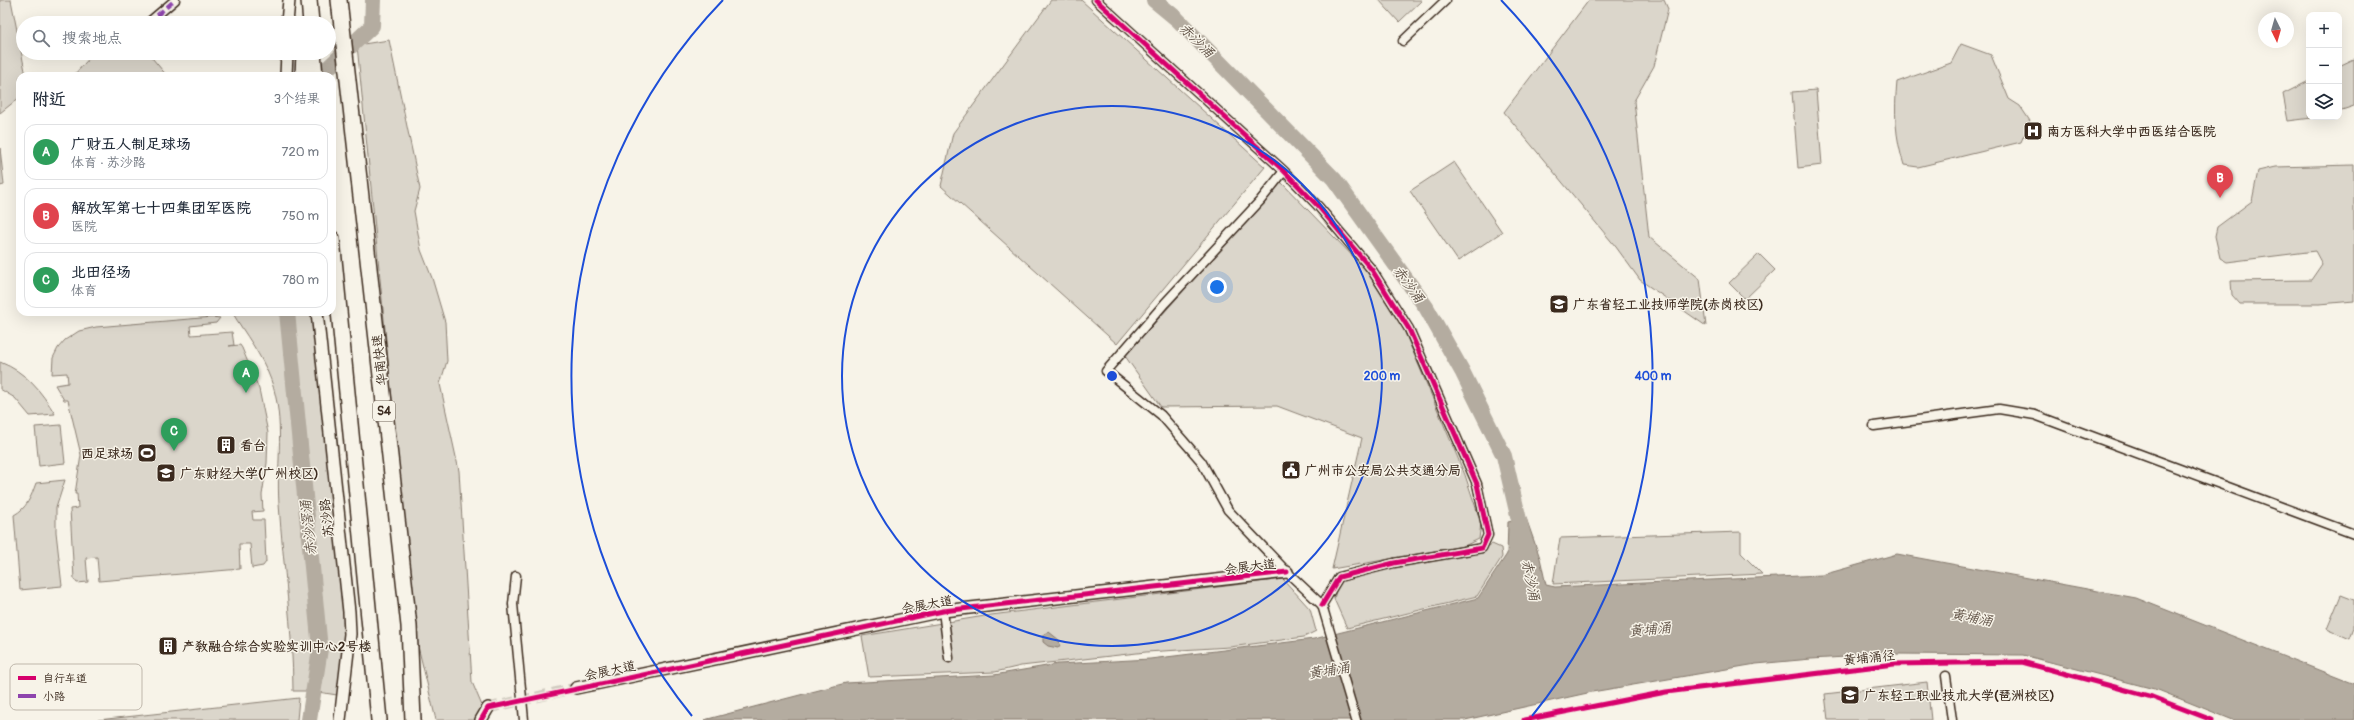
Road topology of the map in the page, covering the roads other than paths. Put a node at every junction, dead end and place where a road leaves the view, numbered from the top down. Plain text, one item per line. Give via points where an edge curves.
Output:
1 (175, 0) edge
2 (289, 0) edge
3 (305, 0) edge
4 (310, 0) edge
5 (339, 0) edge
6 (1096, 0) edge
7 (1446, 0) edge
8 (156, 16) edge
9 (288, 16) edge
10 (305, 16) edge
11 (311, 16) edge
12 (1403, 41) dead end
13 (287, 60) edge
14 (304, 60) edge
15 (314, 60) edge
16 (286, 72) edge
17 (303, 72) edge
18 (315, 72) edge
19 (1284, 171) junction
20 (336, 279) edge
21 (336, 297) edge
22 (339, 309) junction
23 (317, 316) edge
24 (1874, 426) dead end
25 (2354, 534) edge
26 (1287, 572) junction
27 (516, 576) dead end
28 (1322, 605) junction
29 (943, 611) junction
30 (949, 658) dead end
31 (1946, 676) dead end
32 (576, 688) tunnel mouth
33 (488, 708) dead end
34 (340, 720) edge
35 (379, 720) edge
36 (413, 720) edge
37 (481, 720) edge
38 (524, 720) edge
39 (1356, 720) edge
40 (1952, 720) edge

1 - 8 street
2 - 9 street
3 - 10 highway
4 - 11 highway
5 - 36 highway, 华南快速 / S4 via 409,626
6 - 19 street
7 - 12 street
13 - 16 street
14 - 17 highway
15 - 18 highway
19 - 26 street via 1260,202 1165,303 1106,371 1161,415 1201,461 1228,510
19 - 28 street via 1318,206 1372,270 1409,329 1477,484 1488,535 1482,548 1394,563 1339,577
20 - 22 highway
21 - 22 highway
22 - 35 highway
23 - 34 street, 苏沙路 via 349,612 350,634
24 - 25 street via 1999,409 2014,410 2043,418
26 - 28 street
26 - 29 street, 会展大道
27 - 38 street, bridge via 513,604
28 - 39 street
29 - 30 street
29 - 32 street, 会展大道
31 - 40 street
33 - 37 street

